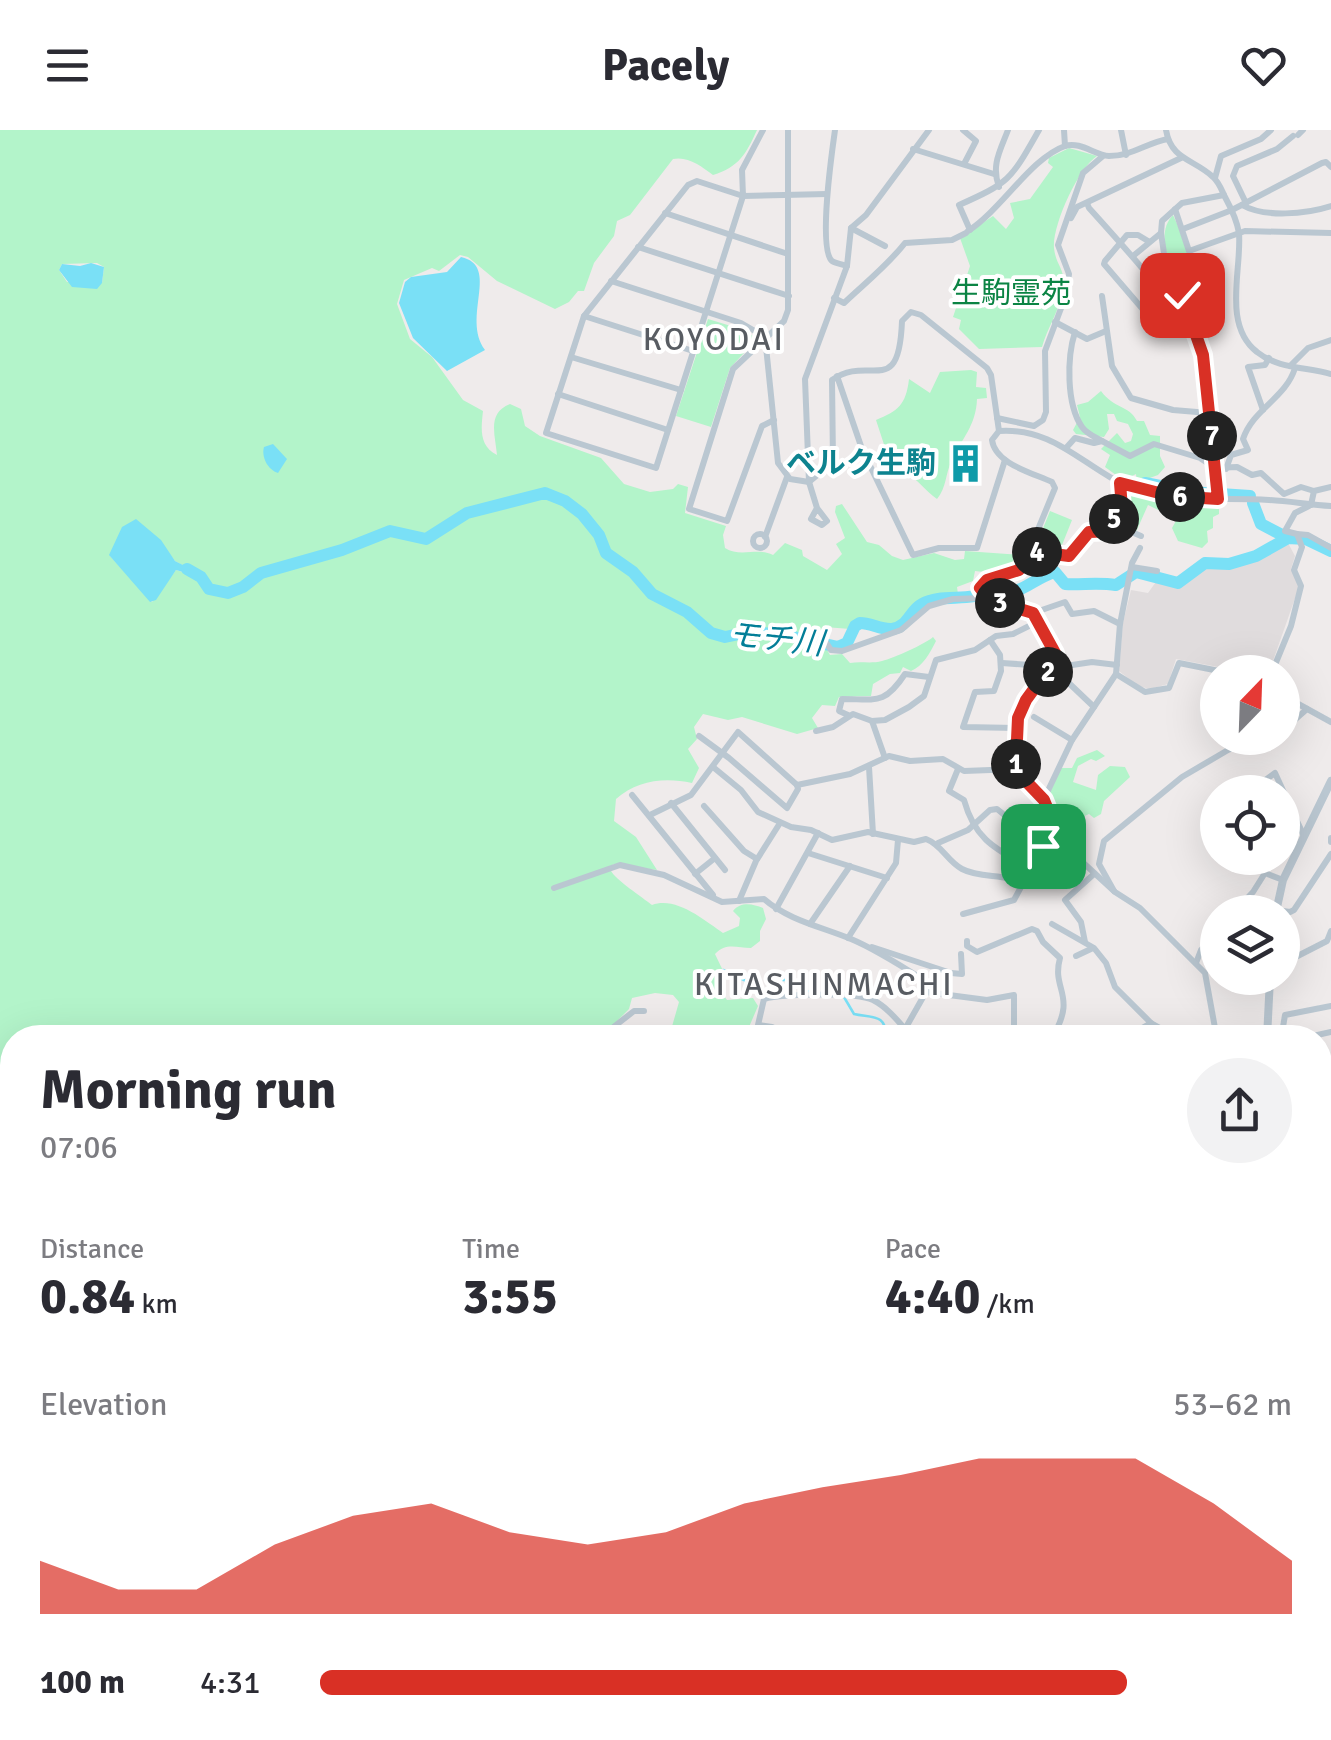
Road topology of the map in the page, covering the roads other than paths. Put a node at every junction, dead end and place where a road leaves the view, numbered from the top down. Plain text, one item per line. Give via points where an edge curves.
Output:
1 (763, 130) edge
2 (788, 130) edge
3 (835, 130) edge
4 (929, 130) edge
5 (963, 130) edge
6 (1008, 130) edge
7 (1039, 130) edge
8 (1064, 130) edge
9 (1121, 130) edge
10 (1271, 130) edge
11 (1298, 133) edge
12 (1167, 135) edge
13 (1065, 146) junction
14 (913, 149) junction
15 (1126, 155) junction
16 (1103, 156) junction
17 (1180, 158) junction
18 (964, 164) junction
19 (1331, 166) edge
20 (994, 174) junction
21 (1215, 178) junction
22 (999, 187) junction
23 (827, 194) junction
24 (1224, 194) junction
25 (786, 195) junction
26 (742, 196) junction
27 (1088, 204) junction
28 (1244, 204) junction
29 (1331, 206) edge
30 (1175, 209) junction
31 (1232, 210) junction
32 (665, 213) junction
33 (850, 228) junction
34 (1183, 228) junction
35 (1063, 229) junction
36 (968, 231) junction
37 (1160, 232) junction
38 (1239, 232) junction
39 (1331, 233) edge
40 (731, 235) junction
41 (1148, 241) junction
42 (1121, 243) junction
43 (884, 246) dead end
44 (638, 247) junction
45 (788, 254) junction
46 (1133, 256) junction
47 (848, 266) junction
48 (718, 272) junction
49 (611, 281) junction
50 (789, 296) junction
51 (1102, 296) dead end
52 (834, 298) junction
53 (706, 312) junction
54 (584, 316) junction
55 (1055, 322) junction
56 (1075, 332) junction
57 (1106, 332) junction
58 (765, 337) junction
59 (1331, 340) edge
60 (693, 352) junction
61 (571, 356) junction
62 (1268, 358) junction
63 (1292, 367) junction
64 (1331, 374) edge
65 (837, 376) junction
66 (681, 390) junction
67 (558, 394) junction
68 (1263, 410) junction
69 (1208, 412) junction
70 (997, 418) junction
71 (774, 420) junction
72 (668, 430) junction
73 (999, 431) junction
74 (1102, 441) junction
75 (1066, 448) junction
76 (1005, 460) junction
77 (1222, 469) junction
78 (787, 478) junction
79 (809, 482) junction
80 (1120, 483) junction
81 (1331, 487) edge
82 (1314, 491) junction
83 (1218, 496) junction
84 (1311, 505) junction
85 (1331, 506) edge
86 (818, 508) dead end
87 (1114, 531) junction
88 (1140, 536) dead end
89 (765, 537) dead end
90 (1298, 537) junction
91 (1140, 548) dead end
92 (1331, 548) edge
93 (1031, 551) junction
94 (1132, 571) junction
95 (1157, 571) dead end
96 (985, 598) junction
97 (1033, 613) junction
98 (1039, 621) junction
99 (1120, 624) junction
100 (824, 638) dead end
101 (990, 640) junction
102 (1279, 655) edge
103 (1002, 663) junction
104 (1053, 666) junction
105 (1200, 667) edge
106 (1116, 670) junction
107 (929, 677) junction
108 (1300, 705) edge
109 (1094, 707) junction
110 (1307, 709) junction
111 (848, 715) junction
112 (1300, 715) edge
113 (1034, 717) dead end
114 (872, 721) junction
115 (1331, 722) edge
116 (1016, 728) junction
117 (816, 731) dead end
118 (698, 736) dead end
119 (1072, 740) junction
120 (723, 753) junction
121 (1219, 755) edge
122 (885, 758) junction
123 (713, 767) junction
124 (869, 767) junction
125 (958, 769) junction
126 (1017, 769) junction
127 (1331, 781) edge
128 (797, 785) junction
129 (632, 795) dead end
130 (1044, 800) junction
131 (672, 803) junction
132 (704, 806) dead end
133 (650, 815) junction
134 (780, 823) junction
135 (976, 825) junction
136 (1300, 826) edge
137 (1057, 832) junction
138 (818, 833) junction
139 (873, 834) junction
140 (1304, 834) junction
141 (898, 840) junction
142 (1300, 842) edge
143 (938, 844) junction
144 (1043, 846) junction
145 (808, 852) junction
146 (1331, 854) edge
147 (715, 858) junction
148 (757, 858) junction
149 (850, 866) junction
150 (1029, 868) junction
151 (726, 870) dead end
152 (696, 874) junction
153 (1094, 874) junction
154 (1285, 875) edge
155 (887, 878) junction
156 (1283, 880) junction
157 (1024, 884) junction
158 (554, 888) dead end
159 (1114, 892) junction
160 (1250, 895) edge
161 (1280, 895) edge
162 (716, 898) junction
163 (740, 901) junction
164 (1300, 901) edge
165 (776, 908) junction
166 (962, 914) dead end
167 (810, 924) junction
168 (1052, 924) dead end
169 (1331, 931) edge
170 (848, 938) junction
171 (966, 941) dead end
172 (1085, 942) junction
173 (1329, 944) edge
174 (864, 946) junction
175 (1094, 948) junction
176 (961, 954) dead end
177 (1200, 954) edge
178 (1076, 956) dead end
179 (1300, 956) edge
180 (1196, 963) junction
181 (926, 992) junction
182 (1269, 995) edge
183 (1331, 1006) edge
184 (644, 1011) dead end
185 (1151, 1023) junction
186 (617, 1025) edge
187 (758, 1025) edge
188 (900, 1025) edge
189 (909, 1025) edge
190 (1014, 1025) edge
191 (1058, 1025) edge
192 (1147, 1025) edge
193 (1155, 1025) edge
194 (1214, 1025) edge
195 (1268, 1025) edge
196 (1284, 1025) edge

1 - 26 street via 742,170
2 - 25 street
3 - 23 street
4 - 14 street
5 - 18 street via 976,140
6 - 20 street
7 - 22 street
8 - 13 street
9 - 15 street
10 - 21 street via 1220,156
11 - 28 street via 1237,166
12 - 15 street
12 - 17 street
13 - 16 street
13 - 36 street via 1035,164
14 - 18 street
14 - 33 street via 866,216
15 - 16 street
16 - 35 street via 1083,174
17 - 21 street
17 - 27 street
18 - 20 street
19 - 28 street via 1322,163
20 - 22 street
21 - 24 street
22 - 36 street via 959,205
23 - 25 street
23 - 47 street via 828,254
24 - 30 street
24 - 31 street
25 - 26 street
25 - 45 street
26 - 32 street via 697,181
26 - 40 street
27 - 35 street via 1074,210
27 - 42 street
28 - 29 street via 1292,212
28 - 31 street
30 - 34 street
30 - 37 street
31 - 34 street
31 - 38 street
32 - 40 street
32 - 44 street
33 - 43 street
33 - 47 street
34 - 38 street via 1189,251
35 - 55 street via 1058,246 1069,274
36 - 52 street via 952,240 904,243 844,303
37 - 41 street
37 - 69 street via 1166,266 1200,340
38 - 39 street
38 - 62 street via 1237,308 1248,343
40 - 45 street
40 - 48 street
41 - 42 street via 1131,233
41 - 46 street
42 - 46 street
42 - 46 street via 1104,264 1146,313 1173,306
44 - 48 street
44 - 49 street
45 - 50 street
47 - 52 street
48 - 50 street
48 - 53 street
49 - 53 street
49 - 54 street
50 - 58 street via 784,321
51 - 57 street
52 - 79 street via 805,379
53 - 58 street
53 - 60 street
54 - 60 street
54 - 61 street
55 - 56 street
55 - 70 street via 1045,352 1043,420 1034,426
56 - 57 street via 1090,340
56 - 74 street via 1069,350 1074,405 1084,429
57 - 69 street via 1112,366 1132,398
58 - 71 street
58 - 71 street via 734,369 689,509 727,522 762,426
59 - 63 street via 1308,348
60 - 66 street
61 - 66 street
61 - 67 street
62 - 63 street
62 - 68 street via 1265,365 1248,367
63 - 64 street
63 - 68 street via 1287,388
65 - 70 street via 894,363 902,321 915,312 987,368
65 - 76 street via 862,449 914,555 978,548
65 - 79 street via 831,385 834,458
66 - 72 street
67 - 72 street
67 - 72 street via 546,432 564,438 656,468
68 - 77 street via 1245,432 1248,450 1230,454
69 - 77 street
70 - 73 street
71 - 78 street via 778,463
73 - 75 street via 1030,432
73 - 76 street via 992,446
74 - 75 street via 1076,438
74 - 77 street via 1130,456 1154,444 1168,447
75 - 80 street
76 - 93 street via 1055,488
77 - 82 street via 1261,473 1282,493 1301,486
77 - 83 street
78 - 79 street
78 - 89 street
79 - 86 street
80 - 83 street via 1171,496
80 - 87 street via 1122,508
81 - 82 street
82 - 84 street
83 - 84 street
84 - 85 street
84 - 90 street via 1285,531
87 - 88 street
87 - 93 street via 1089,532 1069,556
90 - 92 street via 1308,535
90 - 102 street via 1302,550 1294,570 1301,586
91 - 94 street
93 - 96 street via 1019,570 983,582
94 - 95 street
94 - 99 street
96 - 97 street
96 - 100 street via 953,598 924,608 901,630 842,651 831,650
97 - 98 street
97 - 99 street via 1065,602 1072,614 1094,611
98 - 101 street
98 - 104 street via 1055,653
99 - 106 street
101 - 103 street
101 - 107 street via 936,660
103 - 104 street
103 - 116 street via 996,688 977,690 963,727
104 - 106 street via 1092,662
104 - 109 street
104 - 116 street via 1026,700
105 - 106 street via 1179,663 1169,688 1145,692
106 - 109 street
107 - 111 street via 906,674 895,690 870,701 842,698 838,711
107 - 114 street via 917,702
108 - 110 street
109 - 119 street
110 - 112 street
110 - 115 street
111 - 114 street
111 - 117 street
113 - 119 street
114 - 122 street
116 - 126 street
118 - 120 street
119 - 130 street
120 - 123 street
120 - 128 street via 739,732
120 - 128 street via 787,808
121 - 159 street via 1104,841 1099,864
122 - 124 street
122 - 125 street via 942,759
123 - 131 street via 691,795
123 - 134 street via 758,812
124 - 128 street
124 - 139 street
125 - 126 street
125 - 135 street via 949,791 964,800
126 - 130 street
127 - 140 street
129 - 133 street
130 - 137 street
131 - 133 street
131 - 147 street
132 - 148 street
133 - 152 street
134 - 138 street
134 - 148 street
135 - 143 street
135 - 144 street via 997,810
135 - 150 street via 990,846
136 - 140 street
137 - 144 street
137 - 153 street
138 - 139 street via 832,840
138 - 145 street
139 - 141 street
140 - 142 street
141 - 143 street
141 - 155 street
143 - 157 street via 964,870
144 - 150 street
145 - 149 street
145 - 165 street
146 - 164 street
147 - 151 street
147 - 152 street
148 - 163 street
149 - 155 street
149 - 167 street
150 - 157 street
152 - 162 street
153 - 159 street
153 - 172 street via 1066,900
154 - 156 street
155 - 170 street
156 - 160 street via 1265,873
156 - 161 street
157 - 166 street via 1014,900
158 - 162 street via 620,865
159 - 180 street
162 - 163 street
163 - 165 street via 761,898
165 - 167 street
167 - 170 street
168 - 172 street
169 - 173 street
170 - 174 street
171 - 191 street via 977,952 1038,931 1060,958 1066,998
172 - 175 street
173 - 179 street
174 - 176 street via 962,974
174 - 181 street via 922,979
175 - 178 street
175 - 185 street via 1115,988
177 - 180 street
180 - 194 street via 1205,974
181 - 189 street
181 - 190 street via 987,1000 1014,995
182 - 195 street
183 - 196 street via 1285,1015
184 - 186 street
185 - 192 street
185 - 193 street
187 - 188 street via 764,999 778,994 846,994 873,1000

